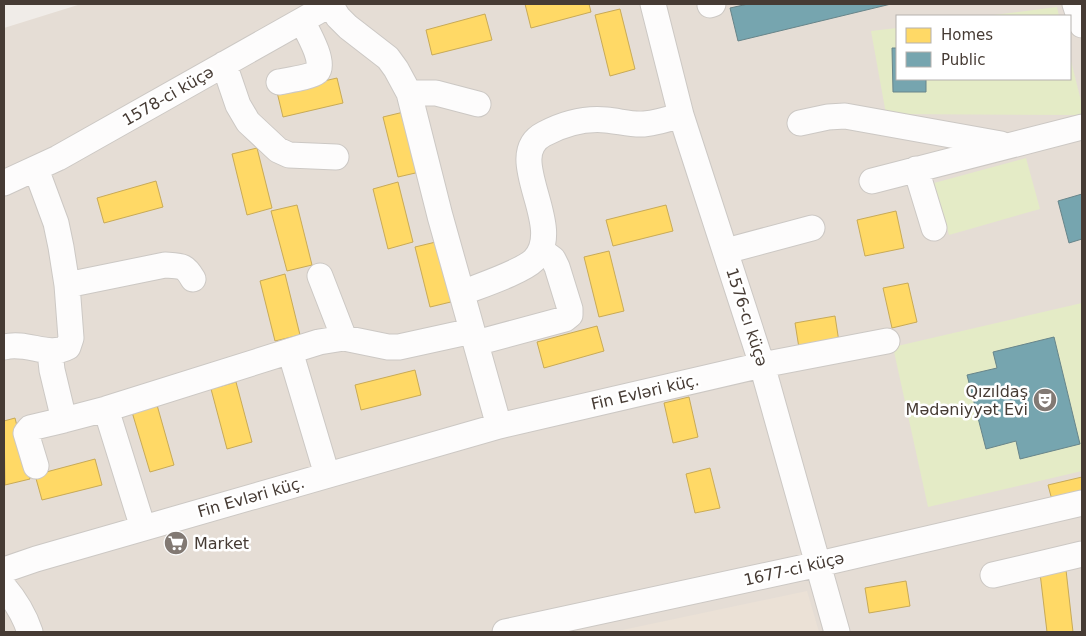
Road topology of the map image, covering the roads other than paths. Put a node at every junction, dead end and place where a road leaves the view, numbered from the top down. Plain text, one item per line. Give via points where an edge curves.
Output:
1 (330, 4) edge
2 (653, 4) edge
3 (1075, 4) edge
4 (302, 21) junction
5 (1082, 25) edge
6 (224, 64) junction
7 (279, 82) dead end
8 (409, 93) junction
9 (478, 104) dead end
10 (681, 116) junction
11 (800, 124) dead end
12 (1082, 127) edge
13 (1008, 146) junction
14 (336, 157) dead end
15 (36, 169) junction
16 (916, 169) junction
17 (872, 181) dead end
18 (4, 183) edge
19 (812, 228) dead end
20 (934, 228) dead end
21 (541, 250) junction
22 (726, 251) junction
23 (320, 276) dead end
24 (193, 280) dead end
25 (67, 285) junction
26 (462, 293) junction
27 (474, 337) junction
28 (344, 338) junction
29 (887, 341) dead end
30 (4, 347) edge
31 (290, 351) junction
32 (50, 352) junction
33 (762, 365) junction
34 (106, 409) junction
35 (64, 420) junction
36 (499, 426) junction
37 (36, 466) dead end
38 (328, 475) junction
39 (1082, 503) edge
40 (143, 528) junction
41 (1082, 554) edge
42 (819, 564) junction
43 (4, 570) edge
44 (993, 575) dead end
45 (4, 587) edge
46 (30, 632) edge
47 (505, 632) edge
48 (837, 632) edge

1 - 4 street, 1578-ci küçə
1 - 8 street via 348,27 388,58
2 - 10 street, 1576-cı küçə
3 - 5 street
4 - 6 street, 1578-ci küçə
4 - 7 street via 321,65 312,74
6 - 14 street via 238,105 248,122 278,150 289,155
6 - 15 street, 1578-ci küçə
8 - 9 street via 436,94
8 - 26 street
10 - 21 street via 642,124 592,119 542,135 532,145 529,161 543,223
10 - 22 street, 1576-cı küçə
11 - 13 street via 845,116
12 - 13 street
13 - 16 street
15 - 18 street, 1578-ci küçə
15 - 25 street via 56,223
16 - 17 street
16 - 20 street
19 - 22 street
21 - 26 street via 525,267
21 - 27 street via 553,259 557,267 570,315 565,319
22 - 33 street, 1576-cı küçə
23 - 28 street
24 - 25 street via 187,269 165,265
25 - 32 street via 71,338 68,347
26 - 27 street
27 - 28 street via 399,347
27 - 36 street
28 - 31 street
29 - 33 street, Fin Evləri küç.
30 - 32 street via 30,346
31 - 34 street
31 - 38 street
32 - 35 street
33 - 36 street, Fin Evləri küç.
33 - 42 street, 1576-cı küçə
34 - 35 street
34 - 40 street
35 - 37 street via 30,428 26,433
36 - 38 street, Fin Evləri küç.
38 - 40 street, Fin Evləri küç.
39 - 42 street, 1677-ci küçə
40 - 43 street, Fin Evləri küç.
41 - 44 street
42 - 47 street, 1677-ci küçə
42 - 48 street, 1576-cı küçə
45 - 46 street via 24,615

